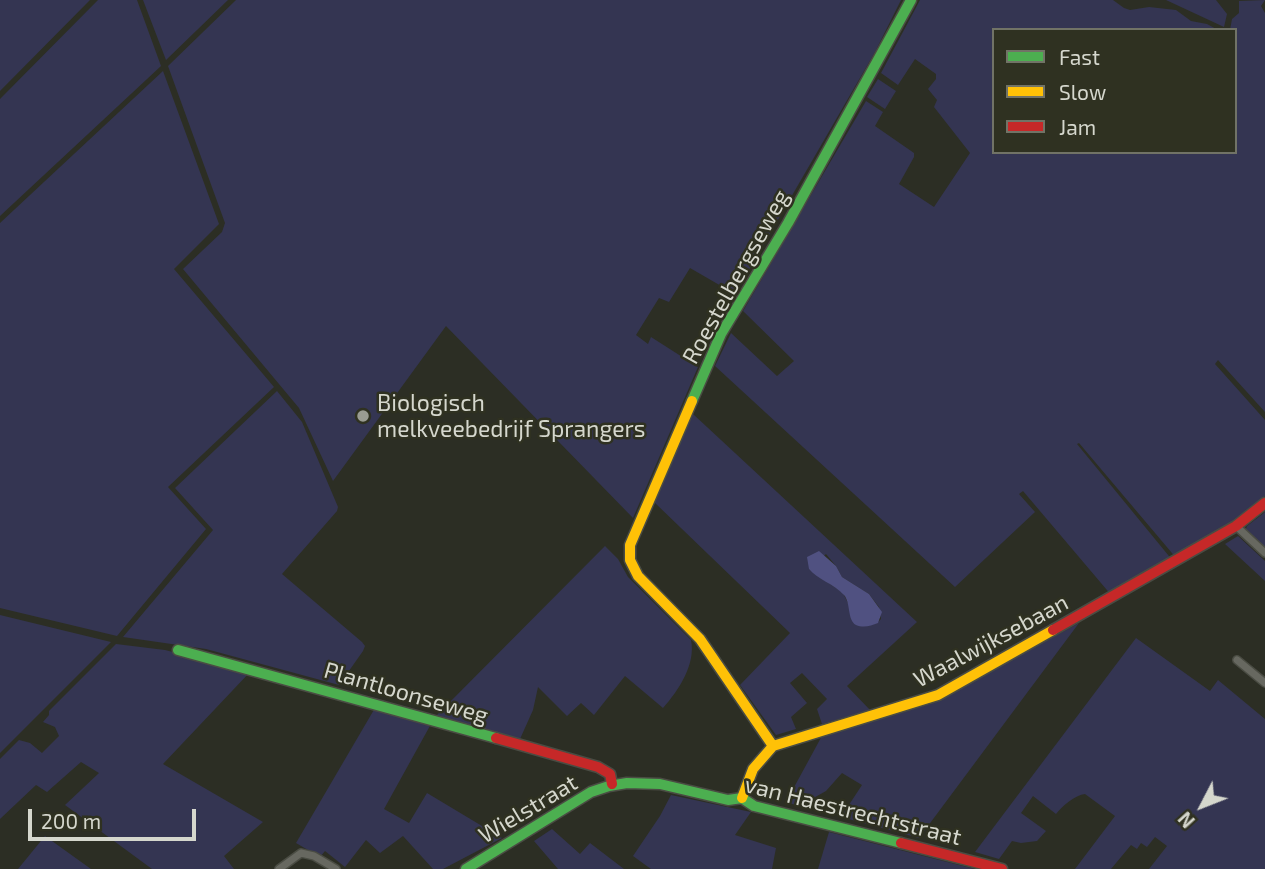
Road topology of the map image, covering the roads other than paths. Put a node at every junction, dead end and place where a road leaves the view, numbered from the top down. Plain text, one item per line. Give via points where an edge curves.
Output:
1 (911, 0) edge
2 (1265, 503) edge
3 (1236, 526) junction
4 (1265, 553) edge
5 (178, 650) dead end
6 (1237, 660) dead end
7 (1265, 683) edge
8 (773, 746) junction
9 (612, 784) junction
10 (742, 798) junction
11 (279, 869) edge
12 (336, 869) edge
13 (466, 869) edge
14 (1002, 869) edge

1 - 8 street, Roestelbergseweg via 795,212 721,334 630,545 638,576 700,639
2 - 3 street, Waalwijksebaan
3 - 4 street
3 - 8 street, Waalwijksebaan via 938,695
5 - 9 street, Plantloonseweg via 598,767 610,774
6 - 7 street
8 - 10 street via 750,770
9 - 10 street, van Haestrechtstraat via 650,782 728,800
9 - 13 street, Wielstraat via 579,799
10 - 14 street, van Haestrechtstraat via 754,806
11 - 12 street via 301,853

